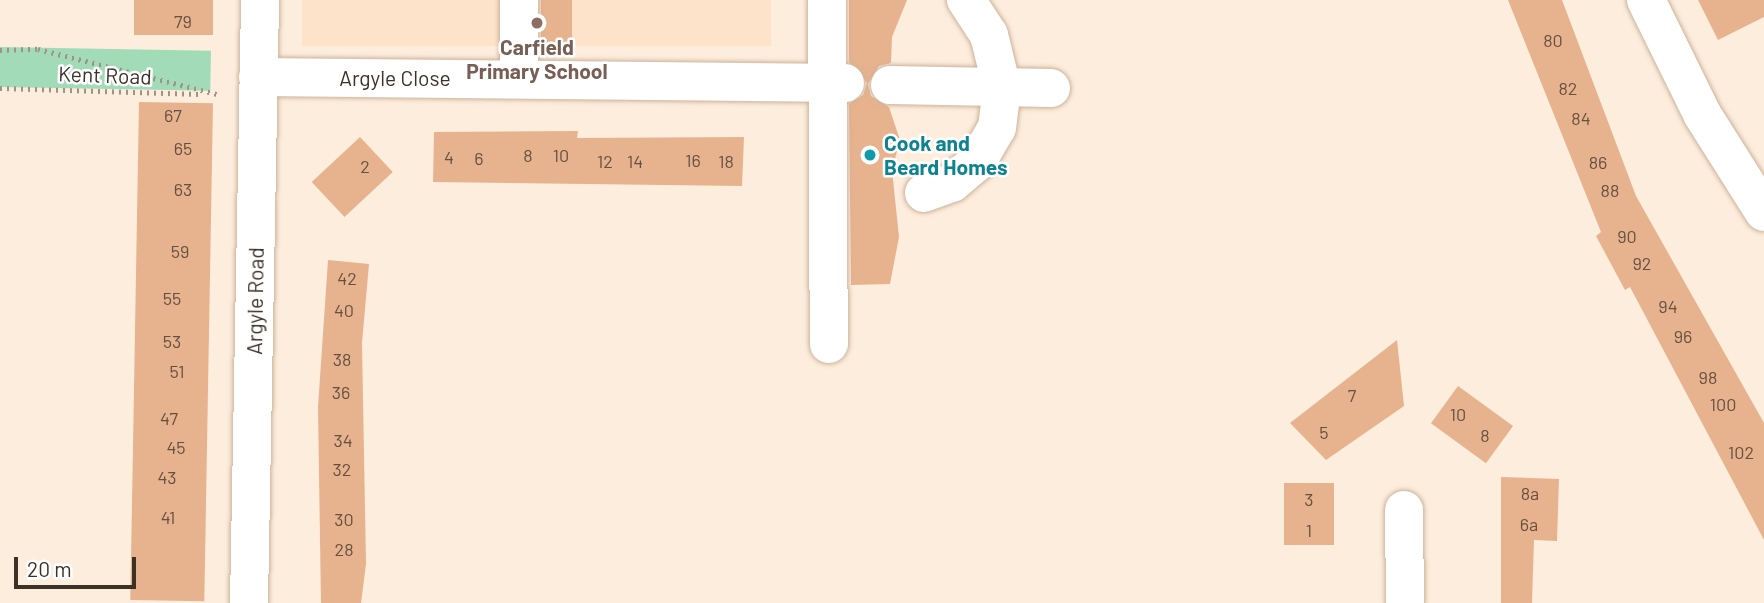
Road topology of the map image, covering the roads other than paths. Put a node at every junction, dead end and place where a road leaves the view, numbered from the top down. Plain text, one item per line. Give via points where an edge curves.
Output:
1 (260, 0) edge
2 (519, 0) edge
3 (827, 0) edge
4 (966, 0) edge
5 (1646, 0) edge
6 (519, 79) junction
7 (836, 83) junction
8 (890, 85) dead end
9 (258, 86) junction
10 (1002, 88) junction
11 (1051, 88) dead end
12 (924, 193) dead end
13 (1764, 212) edge
14 (829, 344) dead end
15 (1404, 510) dead end
16 (249, 603) edge
17 (1405, 603) edge

1 - 9 street, Argyle Road
2 - 6 street
3 - 7 street
4 - 10 street via 989,35
5 - 13 street via 1702,114
6 - 7 street, Argyle Close
6 - 9 street, Argyle Close
7 - 14 street
8 - 10 street
9 - 16 street, Argyle Road
10 - 11 street
10 - 12 street via 997,128 977,162 952,183
15 - 17 street

